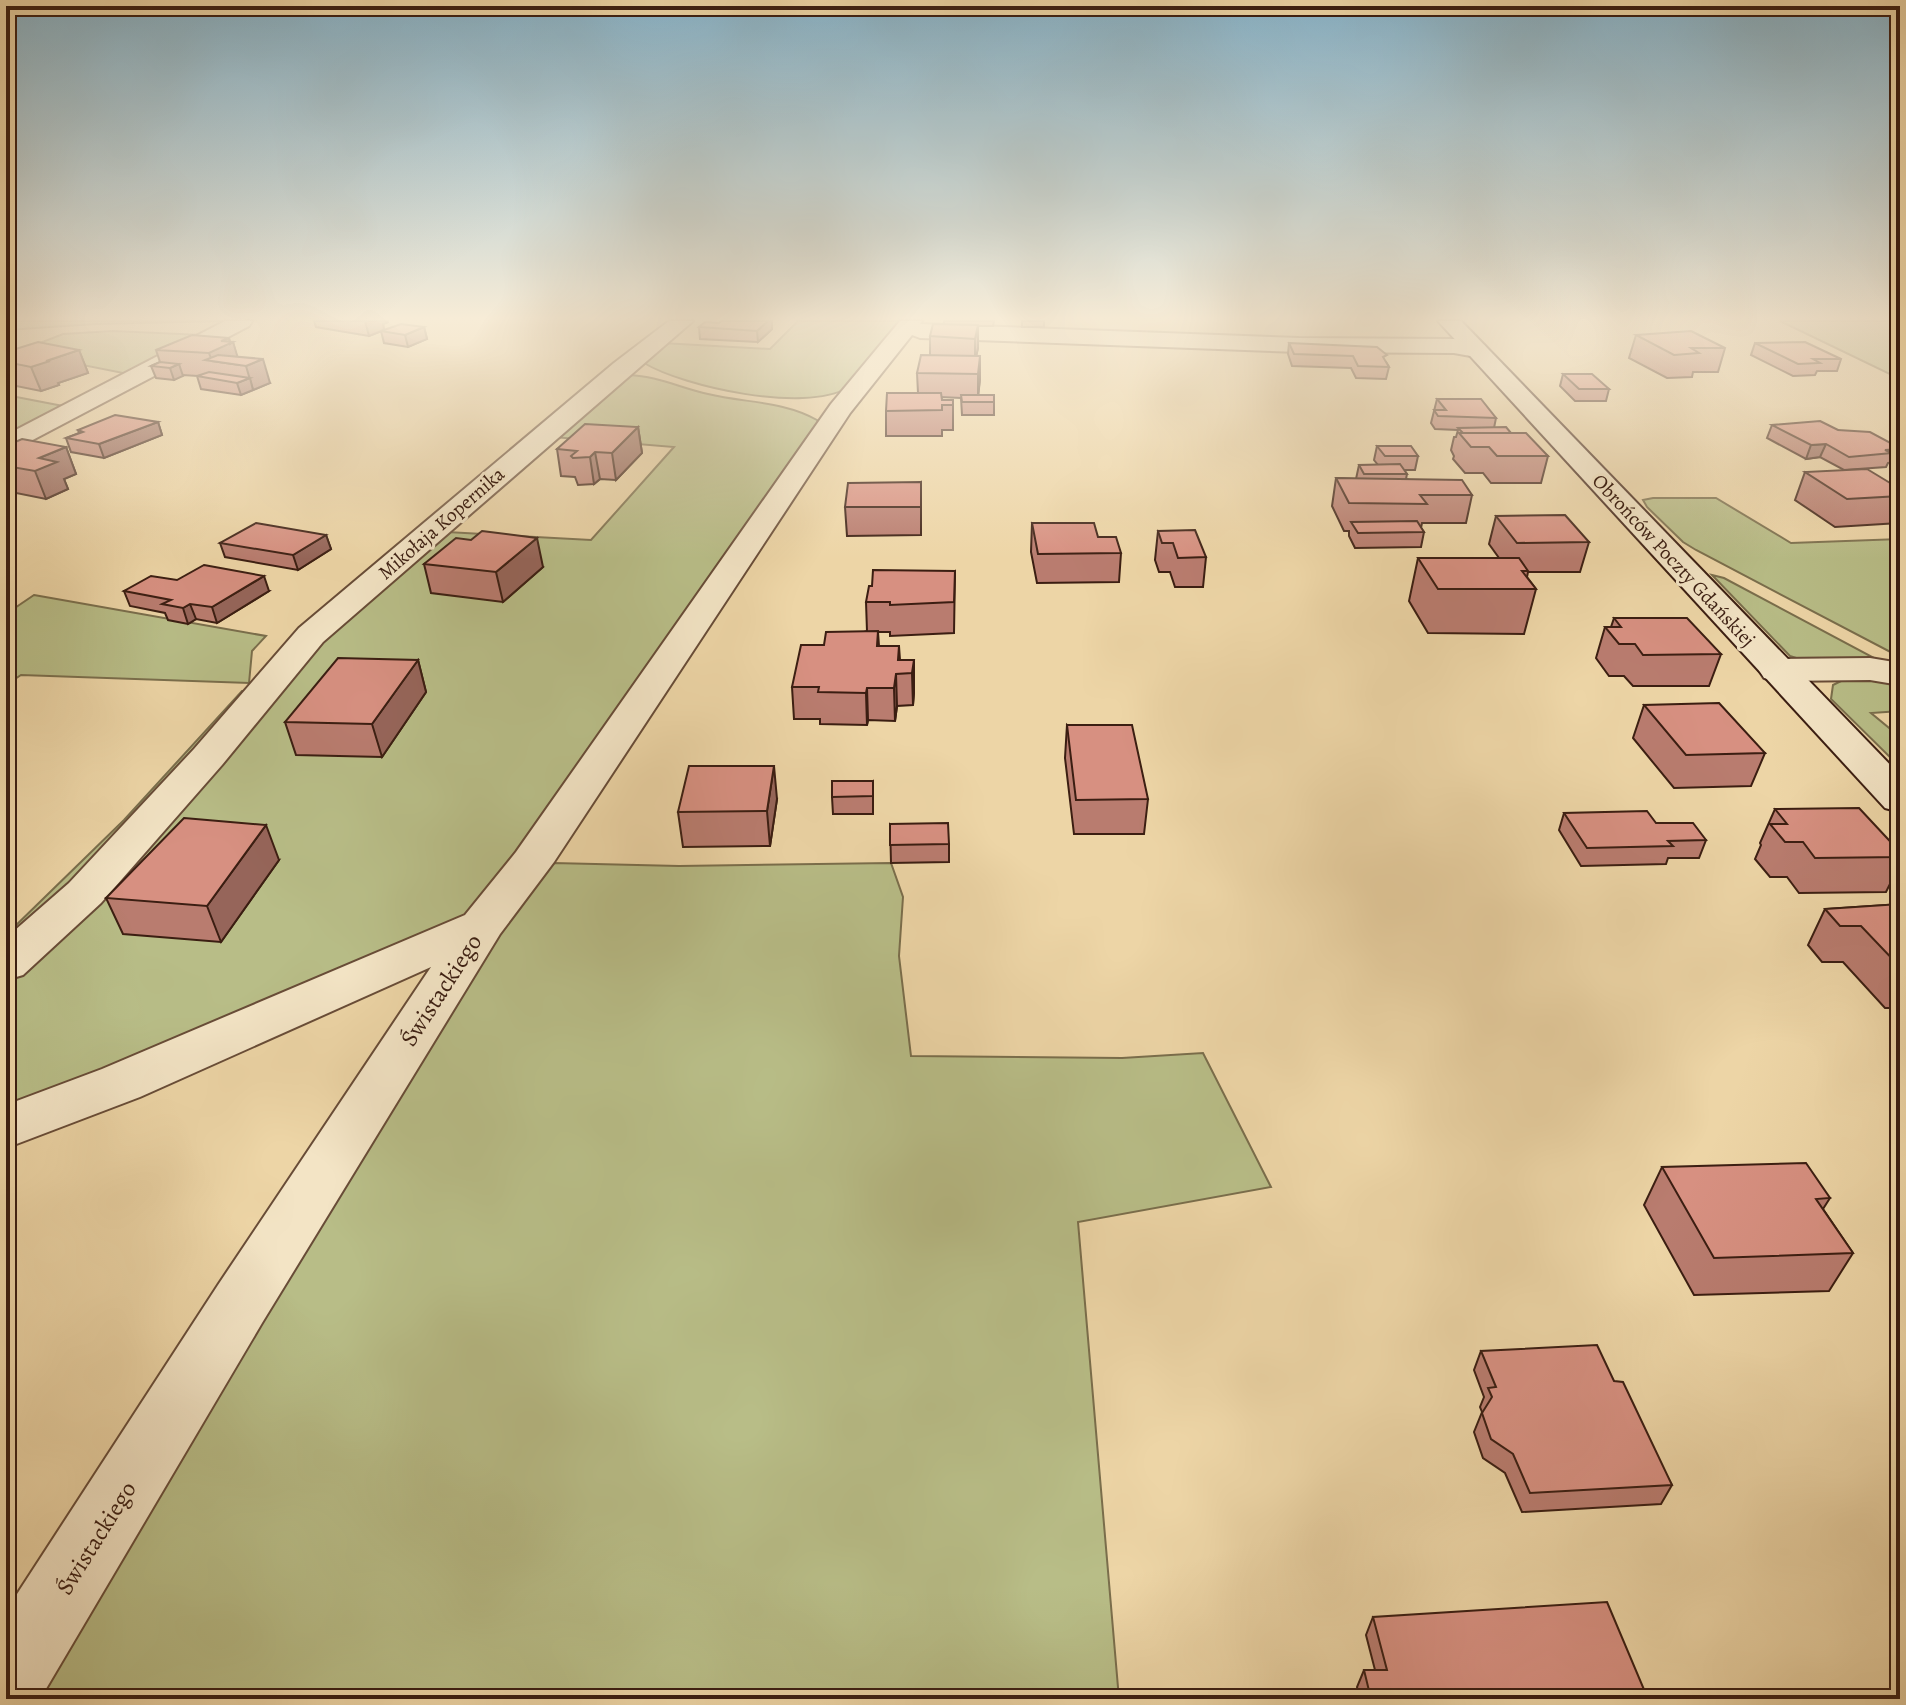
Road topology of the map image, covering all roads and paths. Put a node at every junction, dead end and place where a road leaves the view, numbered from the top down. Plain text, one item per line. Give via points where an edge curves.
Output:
1 (91, 401) edge
2 (584, 401) edge
3 (847, 401) edge
4 (1524, 401) edge
5 (6, 446) edge
6 (1777, 670) junction
7 (1900, 674) edge
8 (1900, 799) edge
9 (482, 926) junction
10 (6, 964) edge
11 (6, 1127) edge
12 (6, 1682) edge

1 - 5 street
2 - 10 street, Mikołaja Kopernika via 311,635 85,893
3 - 9 street, Świstackiego via 532,862
4 - 6 street, Obrońców Poczty Gdańskiej
6 - 7 street via 1870,669
6 - 8 street, Obrońców Poczty Gdańskiej
9 - 11 street via 121,1083
9 - 12 street, Świstackiego

